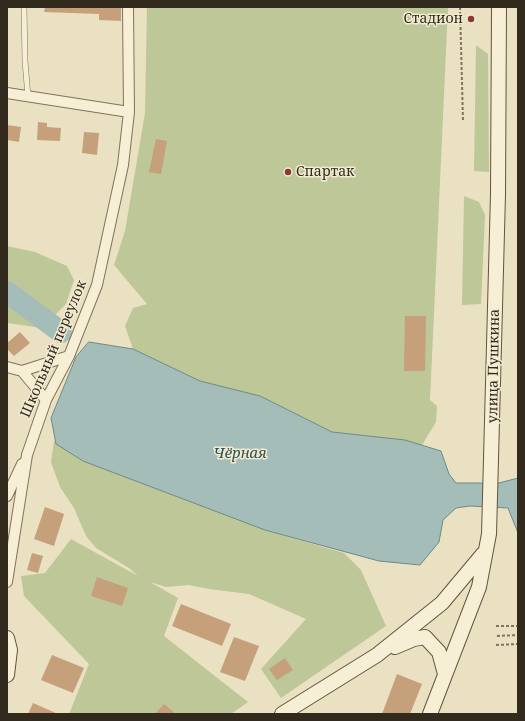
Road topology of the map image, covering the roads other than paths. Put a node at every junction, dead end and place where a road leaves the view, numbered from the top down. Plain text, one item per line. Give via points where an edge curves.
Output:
1 (24, 7) edge
2 (128, 7) edge
3 (499, 7) edge
4 (7, 94) edge
5 (28, 97) junction
6 (129, 112) junction
7 (69, 356) junction
8 (7, 367) edge
9 (22, 371) junction
10 (46, 400) junction
11 (27, 455) junction
12 (7, 496) edge
13 (484, 552) junction
14 (7, 582) edge
15 (7, 638) edge
16 (376, 655) junction
17 (444, 674) junction
18 (7, 675) edge
19 (282, 714) edge
20 (430, 714) edge

1 - 5 lane
2 - 6 street, Школьный переулок
3 - 13 main road, улица Пушкина via 492,460 489,534
4 - 5 street
5 - 6 street
6 - 7 street, Школьный переулок via 123,165 97,285
7 - 9 street
7 - 10 street, Школьный переулок
8 - 9 street
9 - 10 street
10 - 11 street, Школьный переулок
11 - 12 street
11 - 14 street, Школьный переулок
13 - 16 main road via 442,603
13 - 17 main road, улица Пушкина via 479,587
15 - 18 main road via 10,650
16 - 17 main road via 425,637 439,652
16 - 19 main road
17 - 20 main road, улица Пушкина

